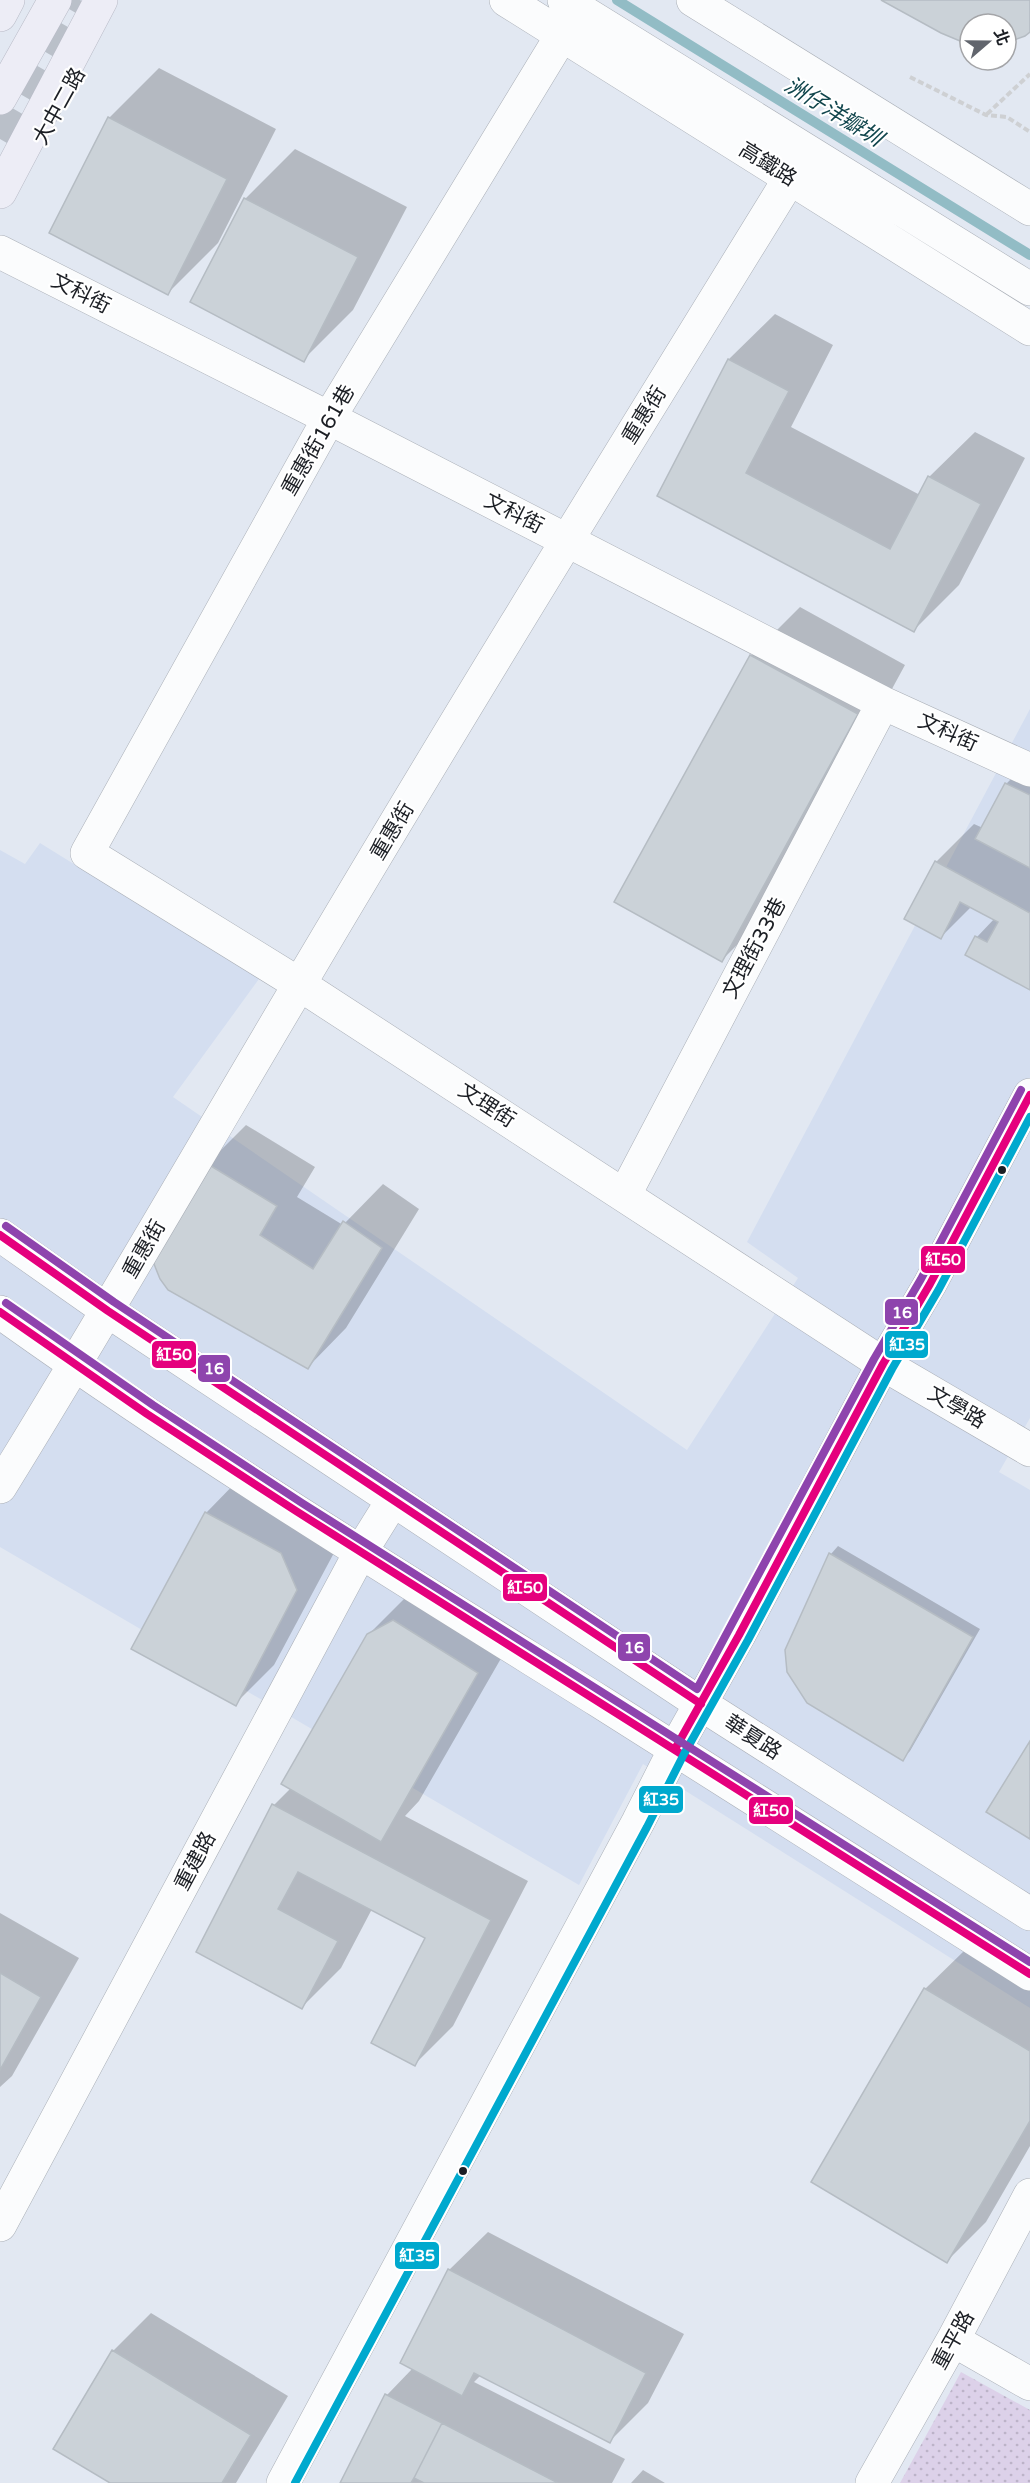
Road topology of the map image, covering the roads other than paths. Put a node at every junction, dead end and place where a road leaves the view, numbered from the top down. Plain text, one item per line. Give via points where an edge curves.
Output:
1 (8, 0) edge
2 (55, 0) edge
3 (101, 0) edge
4 (119, 0) edge
5 (506, 0) edge
6 (564, 0) edge
7 (693, 0) edge
8 (0, 15) edge
9 (562, 35) junction
10 (0, 98) edge
11 (790, 178) junction
12 (0, 192) edge
13 (1030, 209) edge
14 (0, 212) edge
15 (0, 252) edge
16 (1030, 289) edge
17 (1030, 329) edge
18 (329, 418) junction
19 (567, 540) junction
20 (883, 703) junction
21 (1030, 770) edge
22 (87, 853) joint
23 (299, 984) junction
24 (1030, 1095) edge
25 (625, 1194) junction
26 (0, 1235) edge
27 (108, 1311) junction
28 (0, 1312) edge
29 (883, 1364) junction
30 (75, 1366) junction
31 (1030, 1450) edge
32 (0, 1487) edge
33 (393, 1500) junction
34 (360, 1553) junction
35 (701, 1704) junction
36 (675, 1749) junction
37 (1030, 1914) edge
38 (1030, 1974) edge
39 (1030, 2195) edge
40 (0, 2225) edge
41 (954, 2340) junction
42 (1030, 2384) edge
43 (283, 2483) edge
44 (872, 2483) edge

1 - 8 highway
2 - 10 highway
3 - 12 highway
4 - 14 street, 大中二路
5 - 9 street, 高鐵路
6 - 16 street, 高鐵路
7 - 13 street
9 - 11 street, 高鐵路
9 - 18 street, 重惠街161巷
11 - 17 street, 高鐵路
11 - 19 street, 重惠街
15 - 18 street, 文科街
18 - 19 street, 文科街
18 - 22 street, 重惠街161巷
19 - 20 street, 文科街
19 - 23 street, 重惠街
20 - 21 street, 文科街
20 - 25 street, 文理街33巷
22 - 23 street, 文理街
23 - 25 street, 文理街
23 - 27 street, 重惠街
24 - 29 street
25 - 29 street, 文理街
26 - 27 street, 華夏路
27 - 30 street, 重惠街
27 - 33 street, 華夏路
28 - 30 street
29 - 31 street, 文學路
29 - 35 street
30 - 32 street, 重惠街
30 - 34 street
33 - 34 street, 重建路
33 - 35 street, 華夏路
34 - 36 street
34 - 40 street, 重建路
35 - 36 street
35 - 37 street, 華夏路
36 - 38 street
36 - 43 street
39 - 41 street, 重平路
41 - 42 street
41 - 44 street, 重平路

